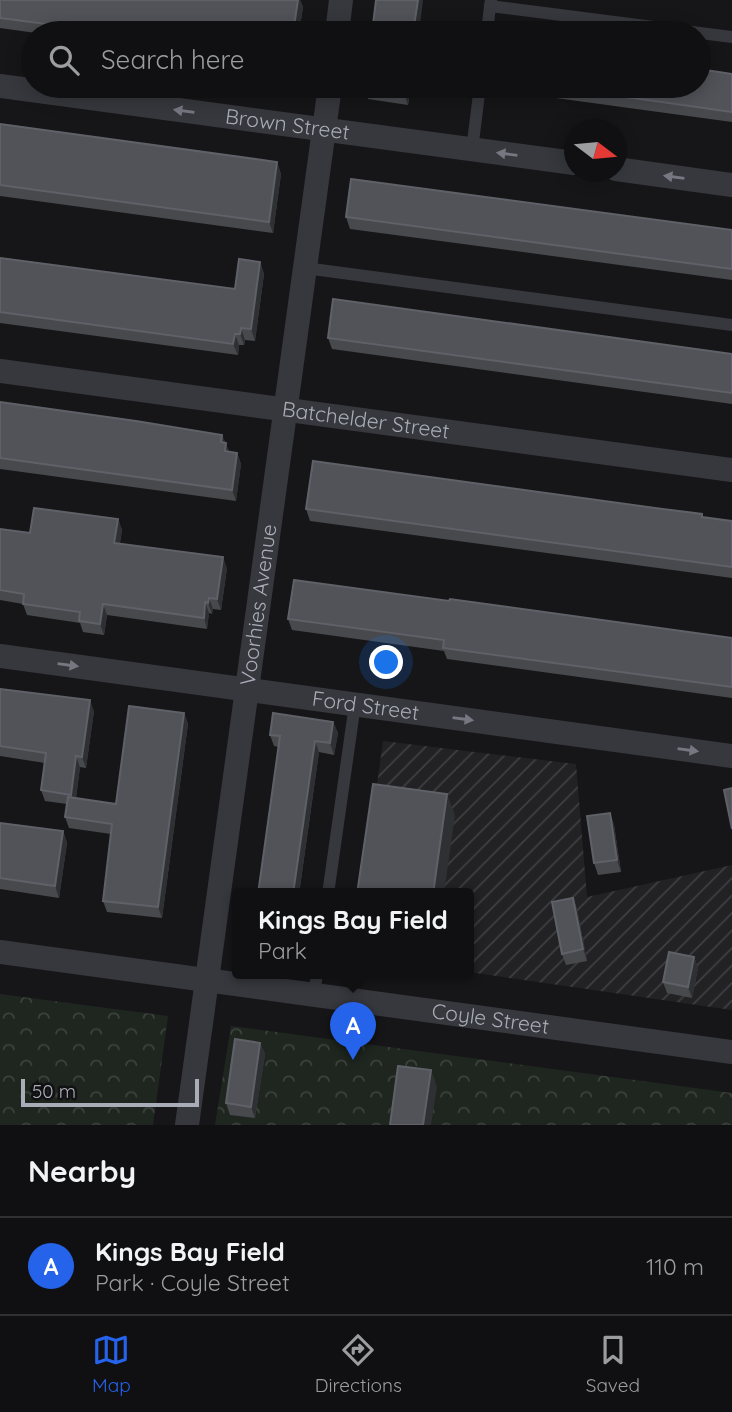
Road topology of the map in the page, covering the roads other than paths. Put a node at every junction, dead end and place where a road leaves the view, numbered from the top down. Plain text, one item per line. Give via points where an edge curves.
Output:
1 (341, 0) edge
2 (490, 3) edge
3 (338, 21) edge
4 (488, 21) edge
5 (618, 21) edge
6 (711, 34) edge
7 (732, 37) edge
8 (0, 86) edge
9 (21, 89) edge
10 (88, 98) edge
11 (328, 98) edge
12 (478, 98) edge
13 (324, 130) junction
14 (472, 149) junction
15 (564, 162) edge
16 (627, 170) edge
17 (732, 185) edge
18 (305, 268) junction
19 (732, 325) edge
20 (0, 371) edge
21 (285, 409) junction
22 (732, 470) edge
23 (0, 656) edge
24 (247, 690) junction
25 (355, 704) junction
26 (732, 756) edge
27 (329, 888) edge
28 (0, 951) edge
29 (207, 980) junction
30 (315, 984) edge
31 (732, 1052) edge
32 (187, 1125) edge

1 - 3 street
2 - 4 lane
2 - 5 lane
6 - 7 lane
9 -> 8 street, Brown Street
13 -> 10 street, Brown Street
11 - 13 street, Voorhies Avenue
12 - 14 lane
13 - 14 street, Brown Street
13 - 18 street, Voorhies Avenue
15 -> 14 street, Brown Street
17 -> 16 street
18 - 19 lane
18 - 21 street, Voorhies Avenue
20 - 21 street, Batchelder Street
21 - 22 street, Batchelder Street
21 - 24 street, Voorhies Avenue
23 -> 24 street, Ford Street
24 - 25 street, Ford Street
24 - 29 street, Voorhies Avenue
25 -> 26 street, Ford Street
25 - 27 lane
28 - 29 street, Coyle Street
29 - 30 street, Coyle Street
29 - 32 street, Voorhies Avenue
30 - 31 street, Coyle Street

